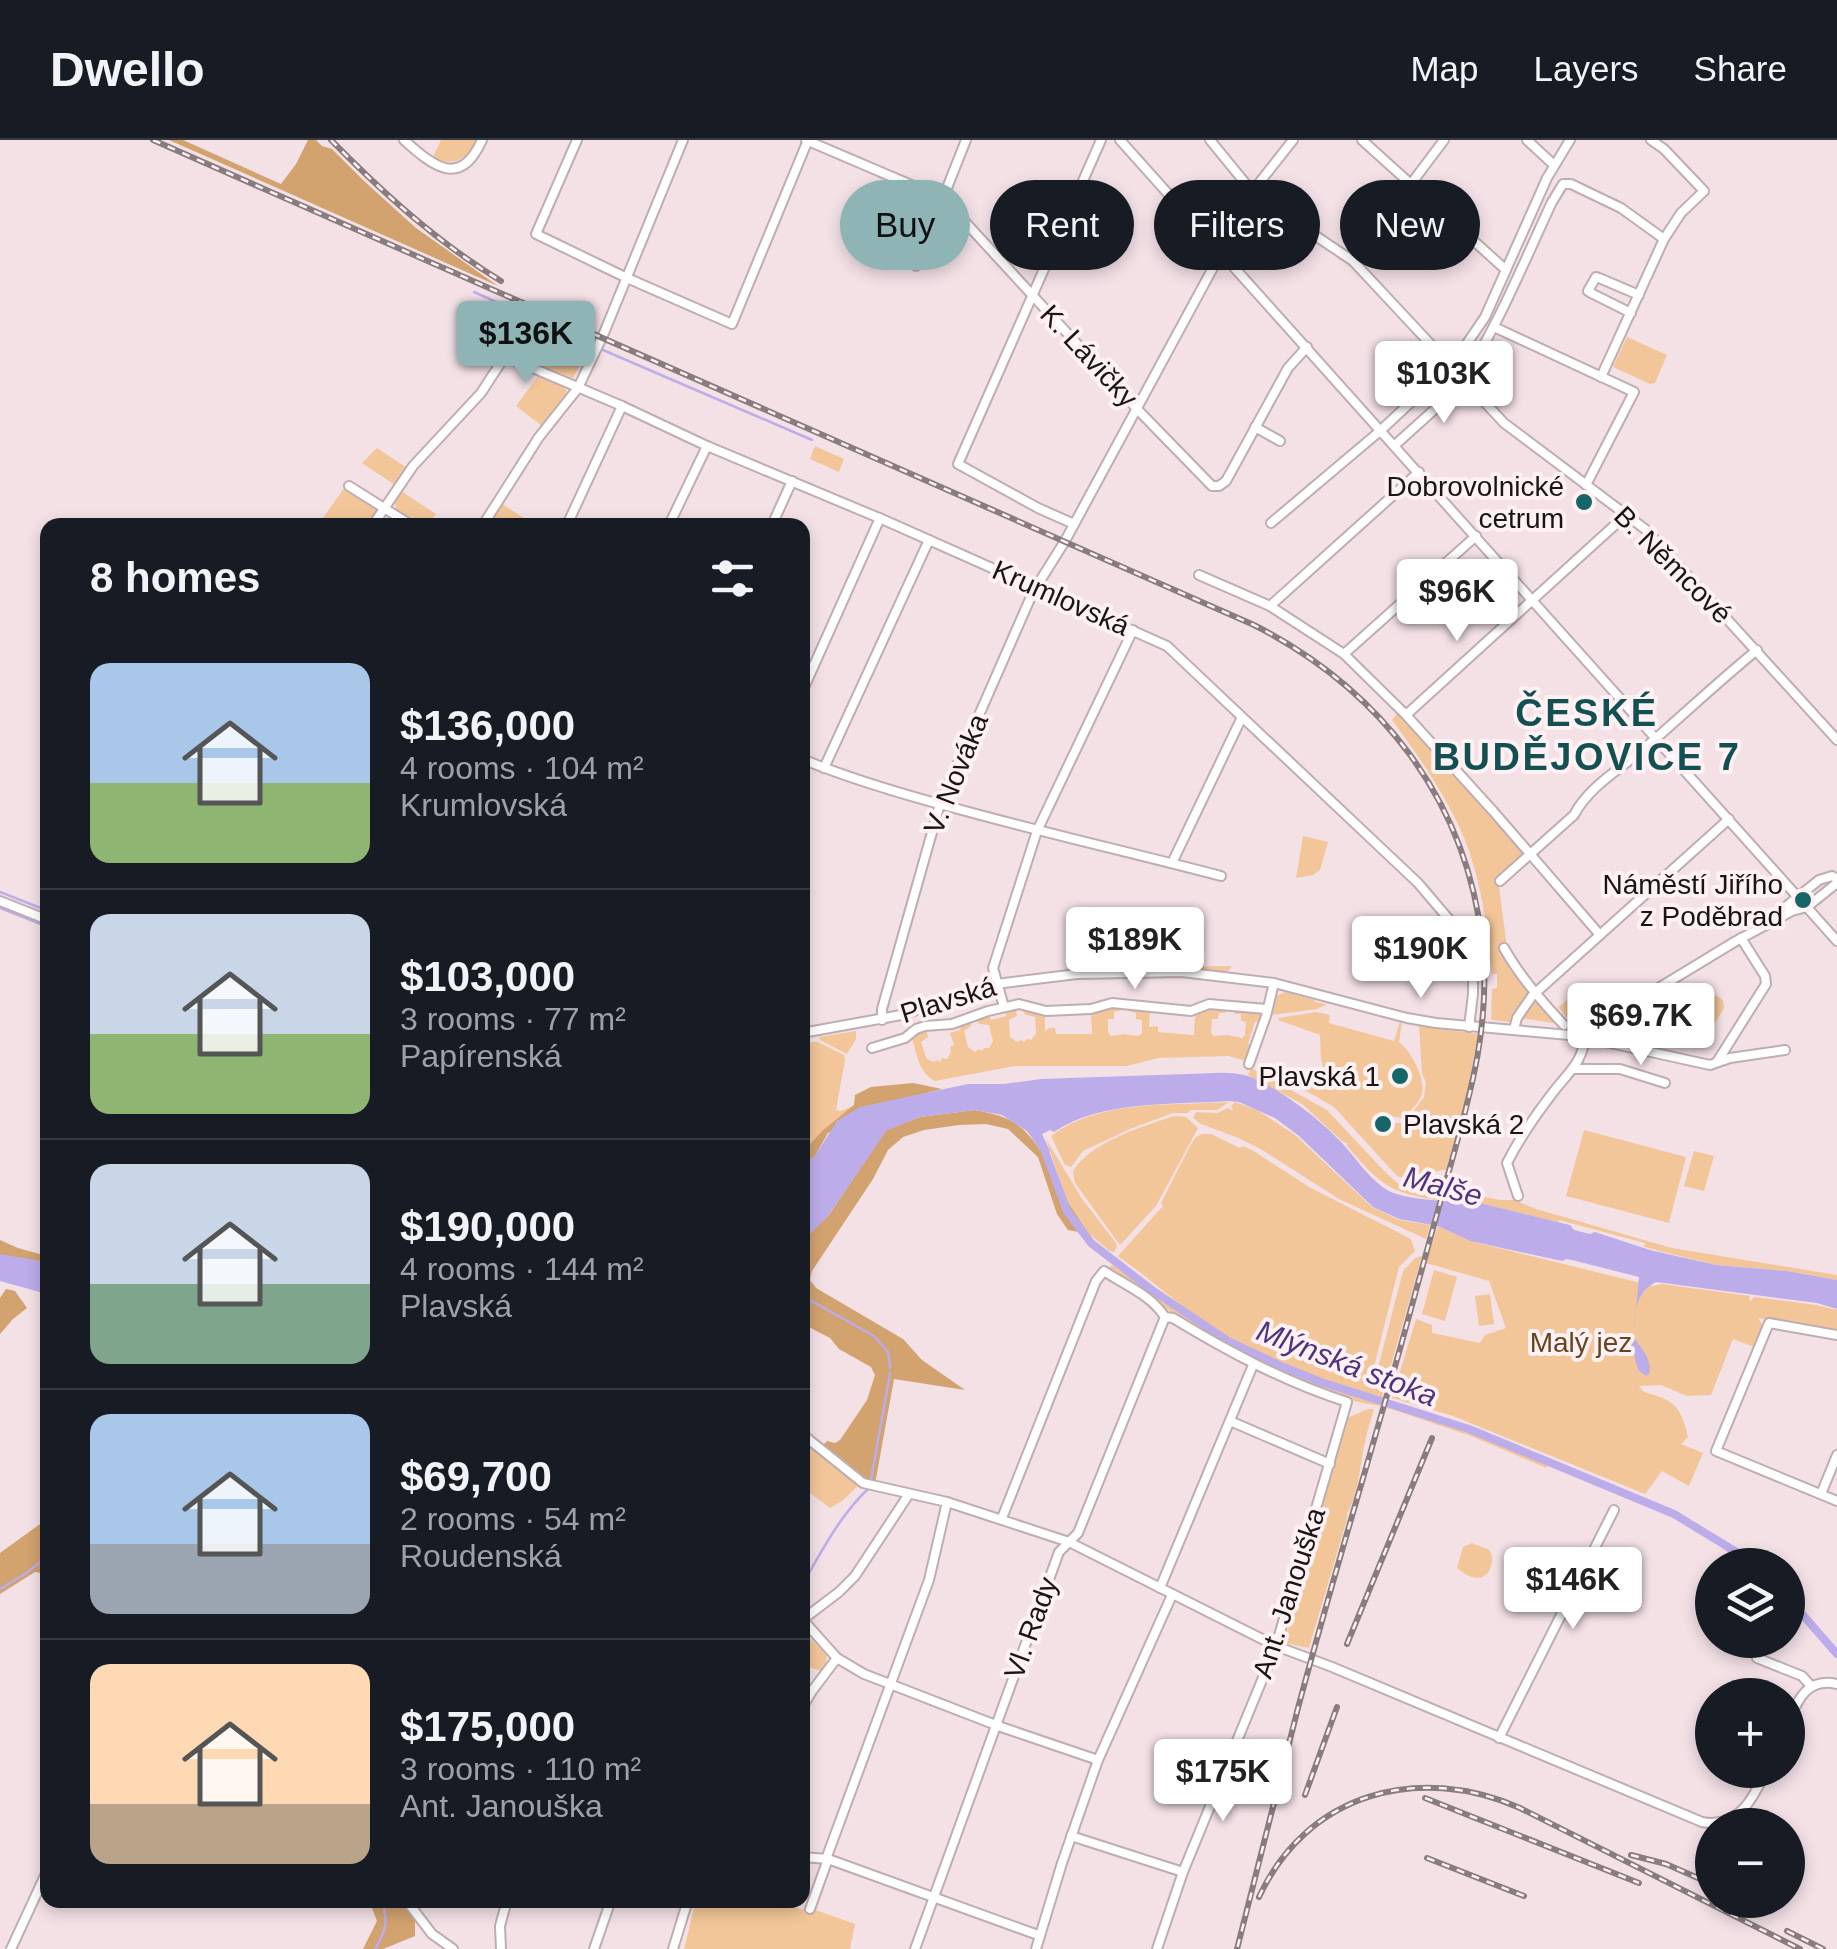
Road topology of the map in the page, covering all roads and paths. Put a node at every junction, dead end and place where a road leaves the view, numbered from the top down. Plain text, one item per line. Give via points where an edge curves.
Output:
1 (404, 140) edge
2 (482, 140) edge
3 (577, 140) edge
4 (682, 140) edge
5 (807, 140) edge
6 (966, 140) edge
7 (1101, 140) edge
8 (1120, 140) edge
9 (1210, 140) edge
10 (1293, 140) edge
11 (1362, 140) edge
12 (1444, 140) edge
13 (1526, 140) edge
14 (1570, 140) edge
15 (1651, 140) edge
16 (1554, 165) junction
17 (901, 180) edge
18 (951, 180) edge
19 (1156, 180) edge
20 (1242, 180) edge
21 (1261, 180) edge
22 (1407, 180) edge
23 (1414, 180) edge
24 (970, 226) edge
25 (1664, 239) junction
26 (1480, 246) edge
27 (1212, 270) edge
28 (1236, 270) edge
29 (1361, 270) edge
30 (1506, 270) junction
31 (627, 278) junction
32 (1033, 295) junction
33 (1638, 295) junction
34 (1631, 313) junction
35 (1494, 327) junction
36 (1307, 348) junction
37 (488, 350) dead end
38 (505, 356) junction
39 (1452, 366) junction
40 (1601, 377) junction
41 (1463, 379) junction
42 (578, 388) junction
43 (622, 406) junction
44 (1138, 410) junction
45 (1255, 427) junction
46 (1380, 431) junction
47 (1280, 441) dead end
48 (707, 446) junction
49 (1394, 446) junction
50 (1419, 472) junction
51 (792, 481) junction
52 (1586, 485) junction
53 (349, 486) dead end
54 (384, 508) junction
55 (1626, 514) junction
56 (378, 518) edge
57 (400, 518) edge
58 (488, 518) edge
59 (570, 518) edge
60 (672, 518) edge
61 (775, 518) edge
62 (880, 518) junction
63 (1271, 523) dead end
64 (1073, 527) junction
65 (1476, 536) junction
66 (929, 540) junction
67 (1204, 576) dead end
68 (1036, 587) junction
69 (1534, 600) junction
70 (1270, 606) junction
71 (1134, 630) junction
72 (1756, 650) junction
73 (1344, 654) junction
74 (810, 674) edge
75 (1406, 715) junction
76 (1242, 716) junction
77 (1657, 738) junction
78 (1837, 740) edge
79 (810, 763) edge
80 (824, 768) junction
81 (940, 804) junction
82 (1730, 819) junction
83 (1037, 831) junction
84 (1530, 854) junction
85 (1172, 863) junction
86 (1221, 876) dead end
87 (1500, 881) dead end
88 (1837, 881) edge
89 (1798, 896) junction
90 (0, 901) edge
91 (1807, 906) junction
92 (40, 917) edge
93 (1766, 925) junction
94 (1600, 935) junction
95 (1741, 938) junction
96 (1837, 940) edge
97 (1504, 948) dead end
98 (1274, 983) junction
99 (996, 984) junction
100 (1536, 993) junction
101 (1004, 1007) junction
102 (1266, 1012) junction
103 (882, 1020) junction
104 (1564, 1025) dead end
105 (1469, 1027) junction
106 (1514, 1029) junction
107 (810, 1031) edge
108 (1585, 1032) junction
109 (872, 1048) dead end
110 (1785, 1050) dead end
111 (1248, 1064) dead end
112 (1714, 1064) junction
113 (1575, 1069) junction
114 (1730, 1071) dead end
115 (1664, 1082) dead end
116 (1518, 1196) dead end
117 (1165, 1317) junction
118 (1837, 1335) edge
119 (1253, 1365) junction
120 (1230, 1421) junction
121 (810, 1440) edge
122 (1837, 1455) edge
123 (1330, 1464) junction
124 (909, 1494) junction
125 (1821, 1494) junction
126 (1837, 1501) edge
127 (947, 1502) junction
128 (1614, 1510) dead end
129 (1002, 1518) junction
130 (1069, 1542) junction
131 (1160, 1588) junction
132 (1172, 1594) junction
133 (810, 1614) edge
134 (810, 1629) edge
135 (1276, 1646) junction
136 (837, 1658) junction
137 (1757, 1658) dead end
138 (890, 1684) junction
139 (1837, 1684) edge
140 (1811, 1686) junction
141 (1805, 1692) edge
142 (810, 1695) edge
143 (996, 1724) junction
144 (1499, 1738) junction
145 (1098, 1760) junction
146 (1758, 1788) edge
147 (1071, 1836) junction
148 (810, 1857) edge
149 (827, 1859) junction
150 (1182, 1872) junction
151 (40, 1887) edge
152 (933, 1897) junction
153 (412, 1908) edge
154 (505, 1908) edge
155 (607, 1908) edge
156 (686, 1908) edge
157 (810, 1910) dead end
158 (1038, 1935) junction
159 (12, 1949) edge
160 (453, 1949) edge
161 (501, 1949) edge
162 (594, 1949) edge
163 (673, 1949) edge
164 (915, 1949) edge
165 (1036, 1949) edge
166 (1157, 1949) edge

1 - 2 street via 442,169 465,165
3 - 31 street via 536,234
4 - 31 street
5 - 17 street, K. Lávičky
5 - 31 street via 732,324
6 - 18 street
7 - 32 street
8 - 19 street
9 - 20 street, B. Němcové
10 - 21 street
11 - 22 street
12 - 23 street
13 - 16 street
14 - 16 street
15 - 25 street via 1704,192
16 - 30 street
24 - 32 street, K. Lávičky
25 - 33 street
25 - 35 street via 1620,208 1564,184
26 - 30 street
27 - 44 street, V. Nováka
28 - 36 street
29 - 39 street, B. Němcové
30 - 39 street
31 - 42 street
32 - 44 street, K. Lávičky
32 - 64 street via 958,464
33 - 34 street
33 - 34 street via 1596,277 1589,285 1591,294
34 - 40 street
35 - 40 street
35 - 41 street
36 - 45 street
36 - 46 street
37 - 38 street, Krumlovská
38 - 42 street, Krumlovská
38 - 54 street
39 - 41 street, B. Němcové
39 - 46 street
40 - 52 street via 1634,392
41 - 49 street
41 - 52 street, B. Němcové via 1508,426
42 - 43 street, Krumlovská
42 - 58 street
43 - 48 street, Krumlovská
43 - 59 street
44 - 45 street, K. Lávičky via 1216,487
44 - 64 street, V. Nováka
45 - 47 street
46 - 49 street
46 - 63 street
48 - 51 street, Krumlovská
48 - 60 street
49 - 50 street
50 - 65 street
50 - 70 street
51 - 61 street
51 - 62 street, Krumlovská
52 - 55 street, B. Němcové
53 - 54 street
54 - 56 street
54 - 57 street
55 - 69 street
55 - 72 street, B. Němcové
62 - 66 street, Krumlovská
62 - 74 street
64 - 68 street, V. Nováka
65 - 69 street
65 - 73 street
66 - 68 street, Krumlovská
66 - 80 street
67 - 70 street
68 - 71 street, Krumlovská
68 - 81 street, V. Nováka
69 - 75 street
69 - 77 street
70 - 73 street
71 - 76 street, Krumlovská via 1166,646
71 - 83 street
72 - 77 street
72 - 78 street, B. Němcové
73 - 75 street
75 - 84 street
76 - 85 street
76 - 105 street, Krumlovská via 1418,883 1458,930 1473,968
77 - 82 street
77 - 84 street
79 - 80 street
80 - 81 street
81 - 83 street
81 - 103 street, V. Nováka
82 - 89 street
82 - 94 street
83 - 85 street
83 - 99 street via 992,968
84 - 87 street
84 - 94 street
85 - 86 street
88 - 89 street via 1819,880
88 - 91 street
89 - 91 street
89 - 93 street
90 - 92 street
91 - 93 street
91 - 96 street
93 - 95 street
94 - 100 street
95 - 108 street
95 - 112 street via 1766,984
97 - 100 street
98 - 99 street, Plavská via 1182,972
98 - 102 street
98 - 105 street, Plavská
99 - 101 street
99 - 103 street, Plavská
100 - 104 street
100 - 106 street
101 - 102 street, Plavská via 1046,1011 1126,1004 1192,1011 1209,1004
101 - 109 street, Plavská via 925,1026
102 - 111 street
103 - 107 street, Plavská
105 - 106 street, Plavská
106 - 108 street, Plavská
108 - 112 street
108 - 113 street
110 - 112 street
112 - 114 street
113 - 115 street via 1620,1069
113 - 116 street via 1515,1147 1508,1163
117 - 119 street
117 - 129 street via 1139,1290 1104,1271
117 - 130 street, Vl. Rady
118 - 125 street via 1770,1323 1716,1451
119 - 120 street
119 - 123 street, Ant. Janouška via 1348,1402
120 - 123 street
120 - 131 street
121 - 124 street via 870,1485
122 - 125 street
123 - 135 street, Ant. Janouška
124 - 127 street
124 - 133 street via 854,1576
125 - 126 street
127 - 129 street
127 - 138 street via 929,1580
128 - 144 street
129 - 130 street
130 - 131 street
130 - 143 street, Vl. Rady via 1059,1552
131 - 132 street
132 - 135 street
132 - 145 street
134 - 136 street
135 - 144 street
135 - 150 street, Ant. Janouška
136 - 138 street
136 - 142 street
137 - 140 street
138 - 143 street
138 - 149 street
139 - 140 street
140 - 141 street
143 - 145 street
143 - 152 street, Vl. Rady
144 - 146 street via 1709,1823 1744,1810
145 - 147 street
147 - 150 street
147 - 158 street
148 - 149 street
149 - 152 street
149 - 157 street
150 - 166 street, Ant. Janouška
151 - 159 street
152 - 158 street
152 - 164 street, Vl. Rady
153 - 160 street
154 - 161 street
155 - 162 street
156 - 163 street
158 - 165 street

